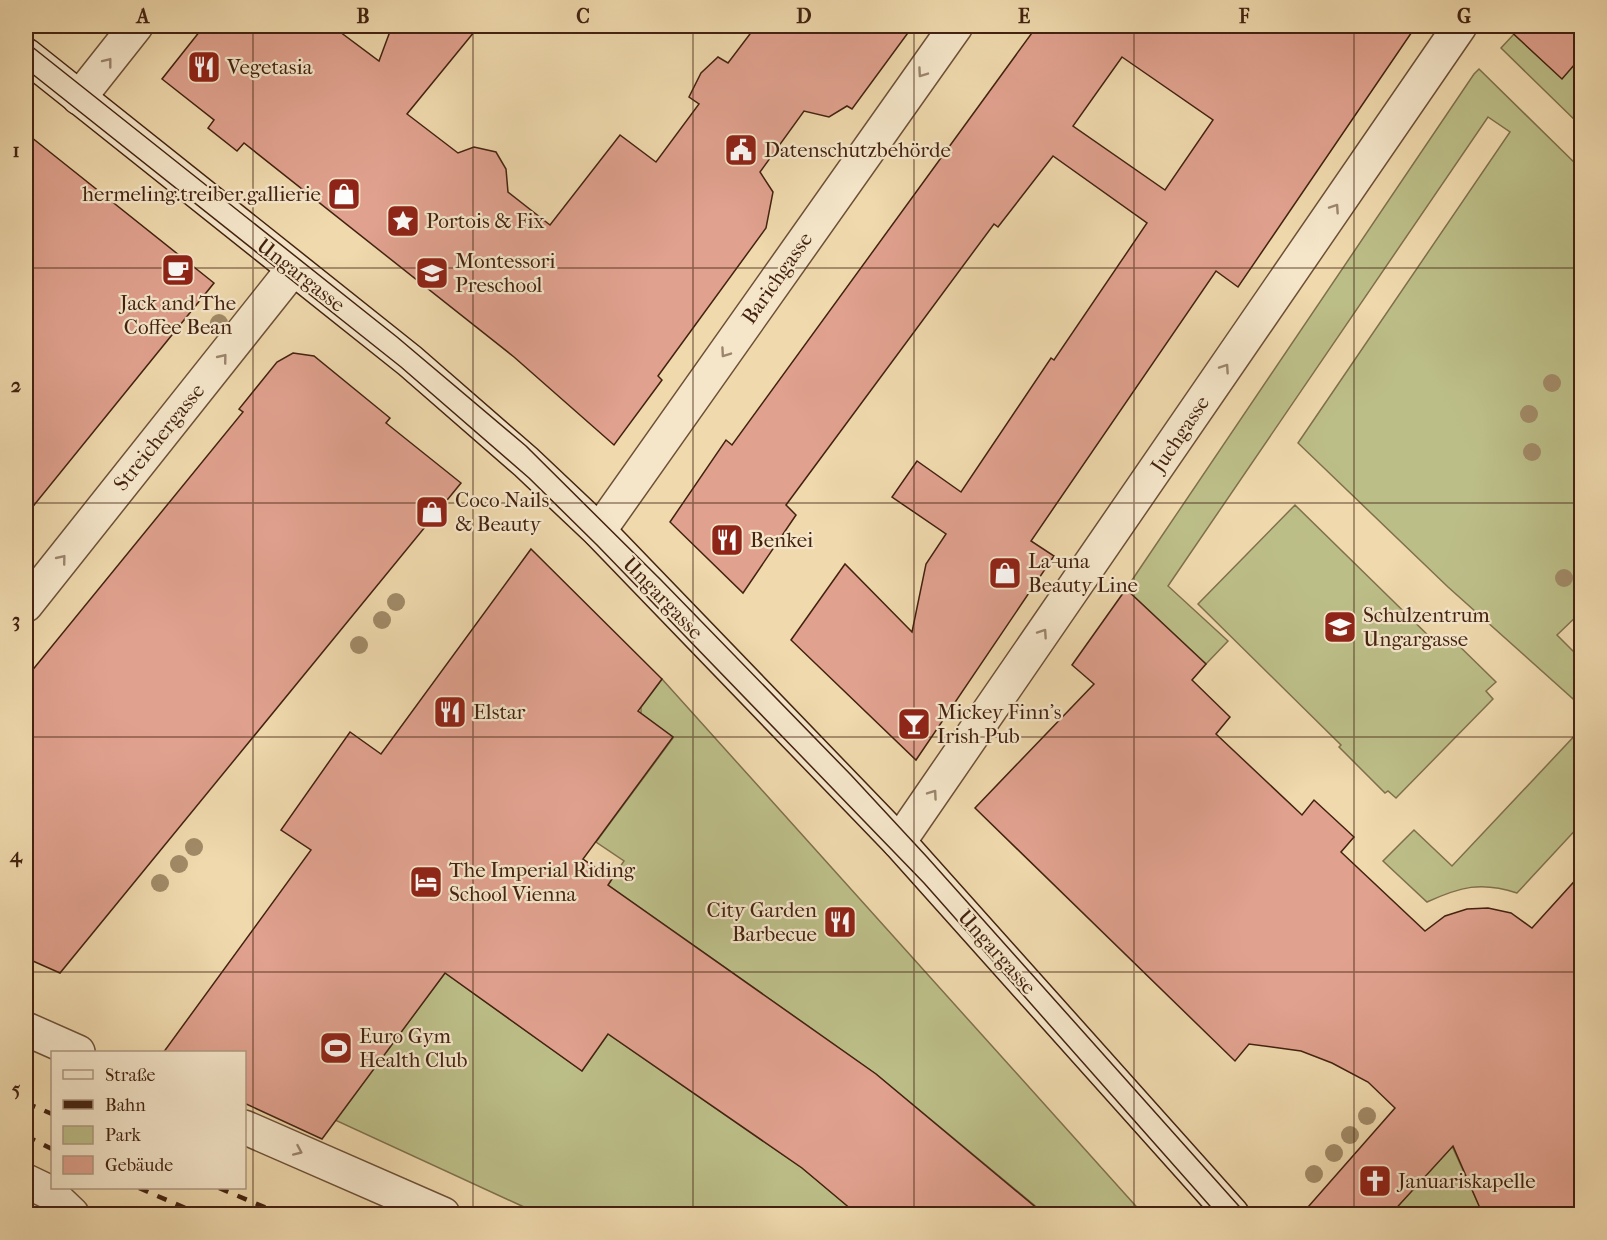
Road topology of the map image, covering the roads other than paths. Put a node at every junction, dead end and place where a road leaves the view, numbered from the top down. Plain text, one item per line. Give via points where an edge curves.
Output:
1 (136, 26) edge
2 (956, 26) edge
3 (1460, 26) edge
4 (26, 55) edge
5 (80, 98) junction
6 (293, 269) junction
7 (598, 531) junction
8 (26, 605) edge
9 (899, 842) junction
10 (26, 1029) edge
11 (66, 1048) edge
12 (246, 1128) edge
13 (26, 1181) edge
14 (72, 1215) edge
15 (443, 1215) edge
16 (1232, 1215) edge

5 -> 1 street
2 -> 7 street, Barichgasse
9 -> 3 street, Juchgasse
4 - 5 street, Ungargasse
5 - 6 street, Ungargasse
6 - 7 street, Ungargasse via 410,361
8 -> 6 street, Streichergasse
7 - 9 street, Ungargasse
9 - 16 street, Ungargasse
10 - 11 street
12 -> 15 street
13 - 14 street via 49,1192

